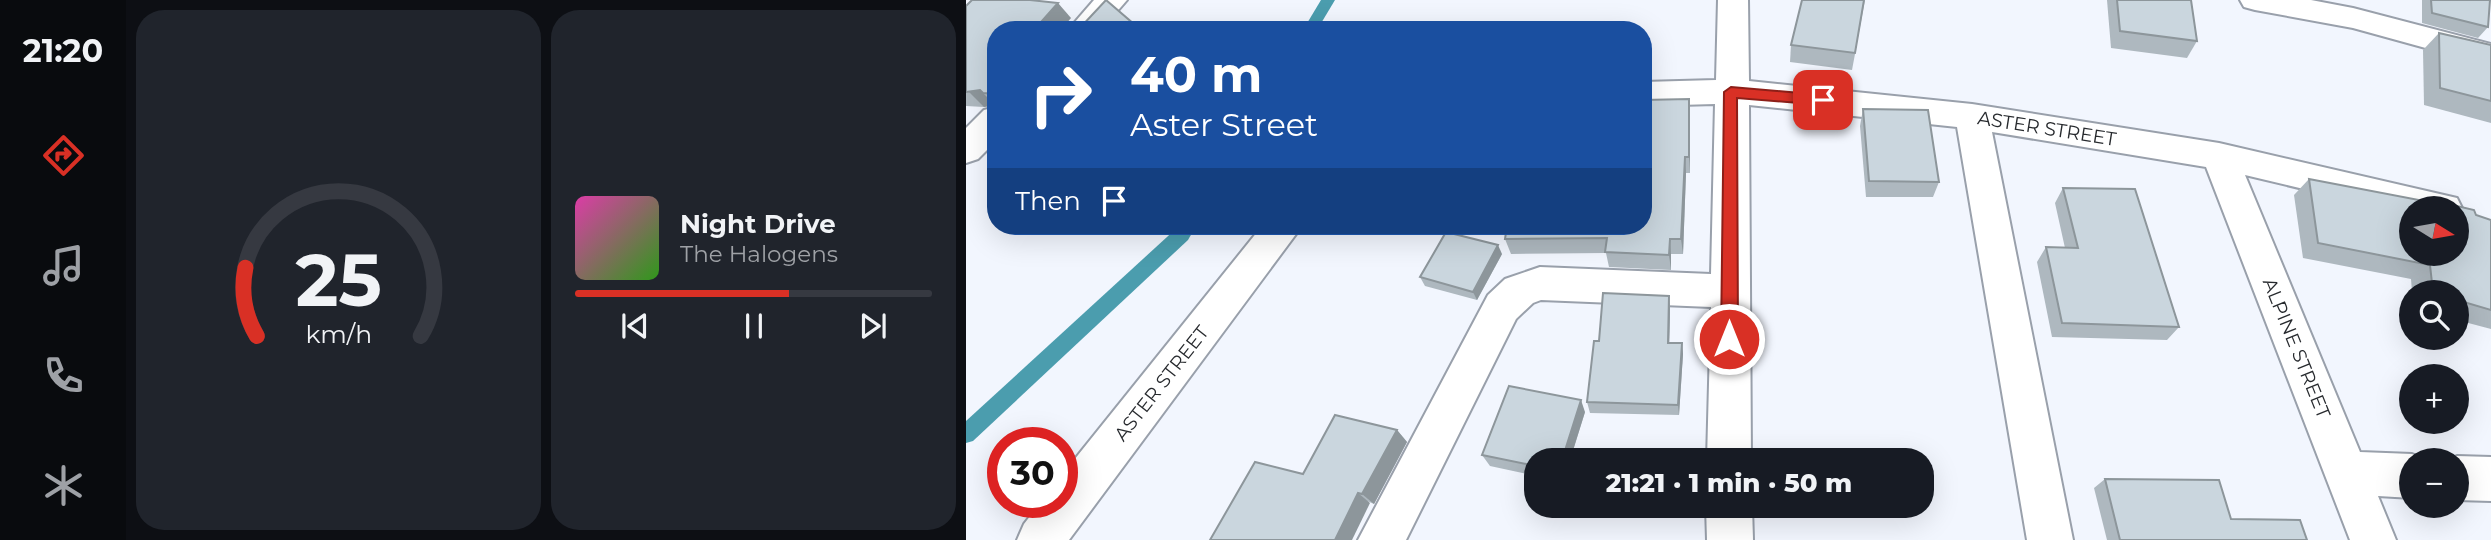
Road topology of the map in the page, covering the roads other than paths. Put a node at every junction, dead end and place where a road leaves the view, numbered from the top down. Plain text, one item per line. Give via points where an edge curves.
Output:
1 (1112, 0) edge
2 (1733, 0) edge
3 (2255, 0) edge
4 (1092, 21) edge
5 (2491, 55) edge
6 (1731, 92) junction
7 (1652, 94) edge
8 (1972, 116) junction
9 (987, 128) edge
10 (966, 150) edge
11 (2219, 156) junction
12 (2399, 198) edge
13 (1276, 235) edge
14 (1729, 291) junction
15 (1729, 448) edge
16 (2347, 473) junction
17 (2399, 475) edge
18 (2469, 478) edge
19 (2491, 479) edge
20 (1730, 518) edge
21 (1040, 540) edge
22 (1381, 540) edge
23 (1730, 540) edge
24 (2050, 540) edge
25 (2374, 540) edge

1 - 4 street
2 - 6 street
3 - 5 street via 2353,18
6 - 7 street, ASTER STREET
6 - 8 street, ASTER STREET
6 - 14 street
8 - 11 street, ASTER STREET
8 - 24 street
9 - 10 street
11 - 12 street, ASTER STREET
11 - 16 street, ALPINE STREET
13 - 21 street, ASTER STREET
14 - 15 street
14 - 22 street via 1540,283 1519,291 1502,307
16 - 17 street
16 - 25 street, ALPINE STREET
18 - 19 street
20 - 23 street

